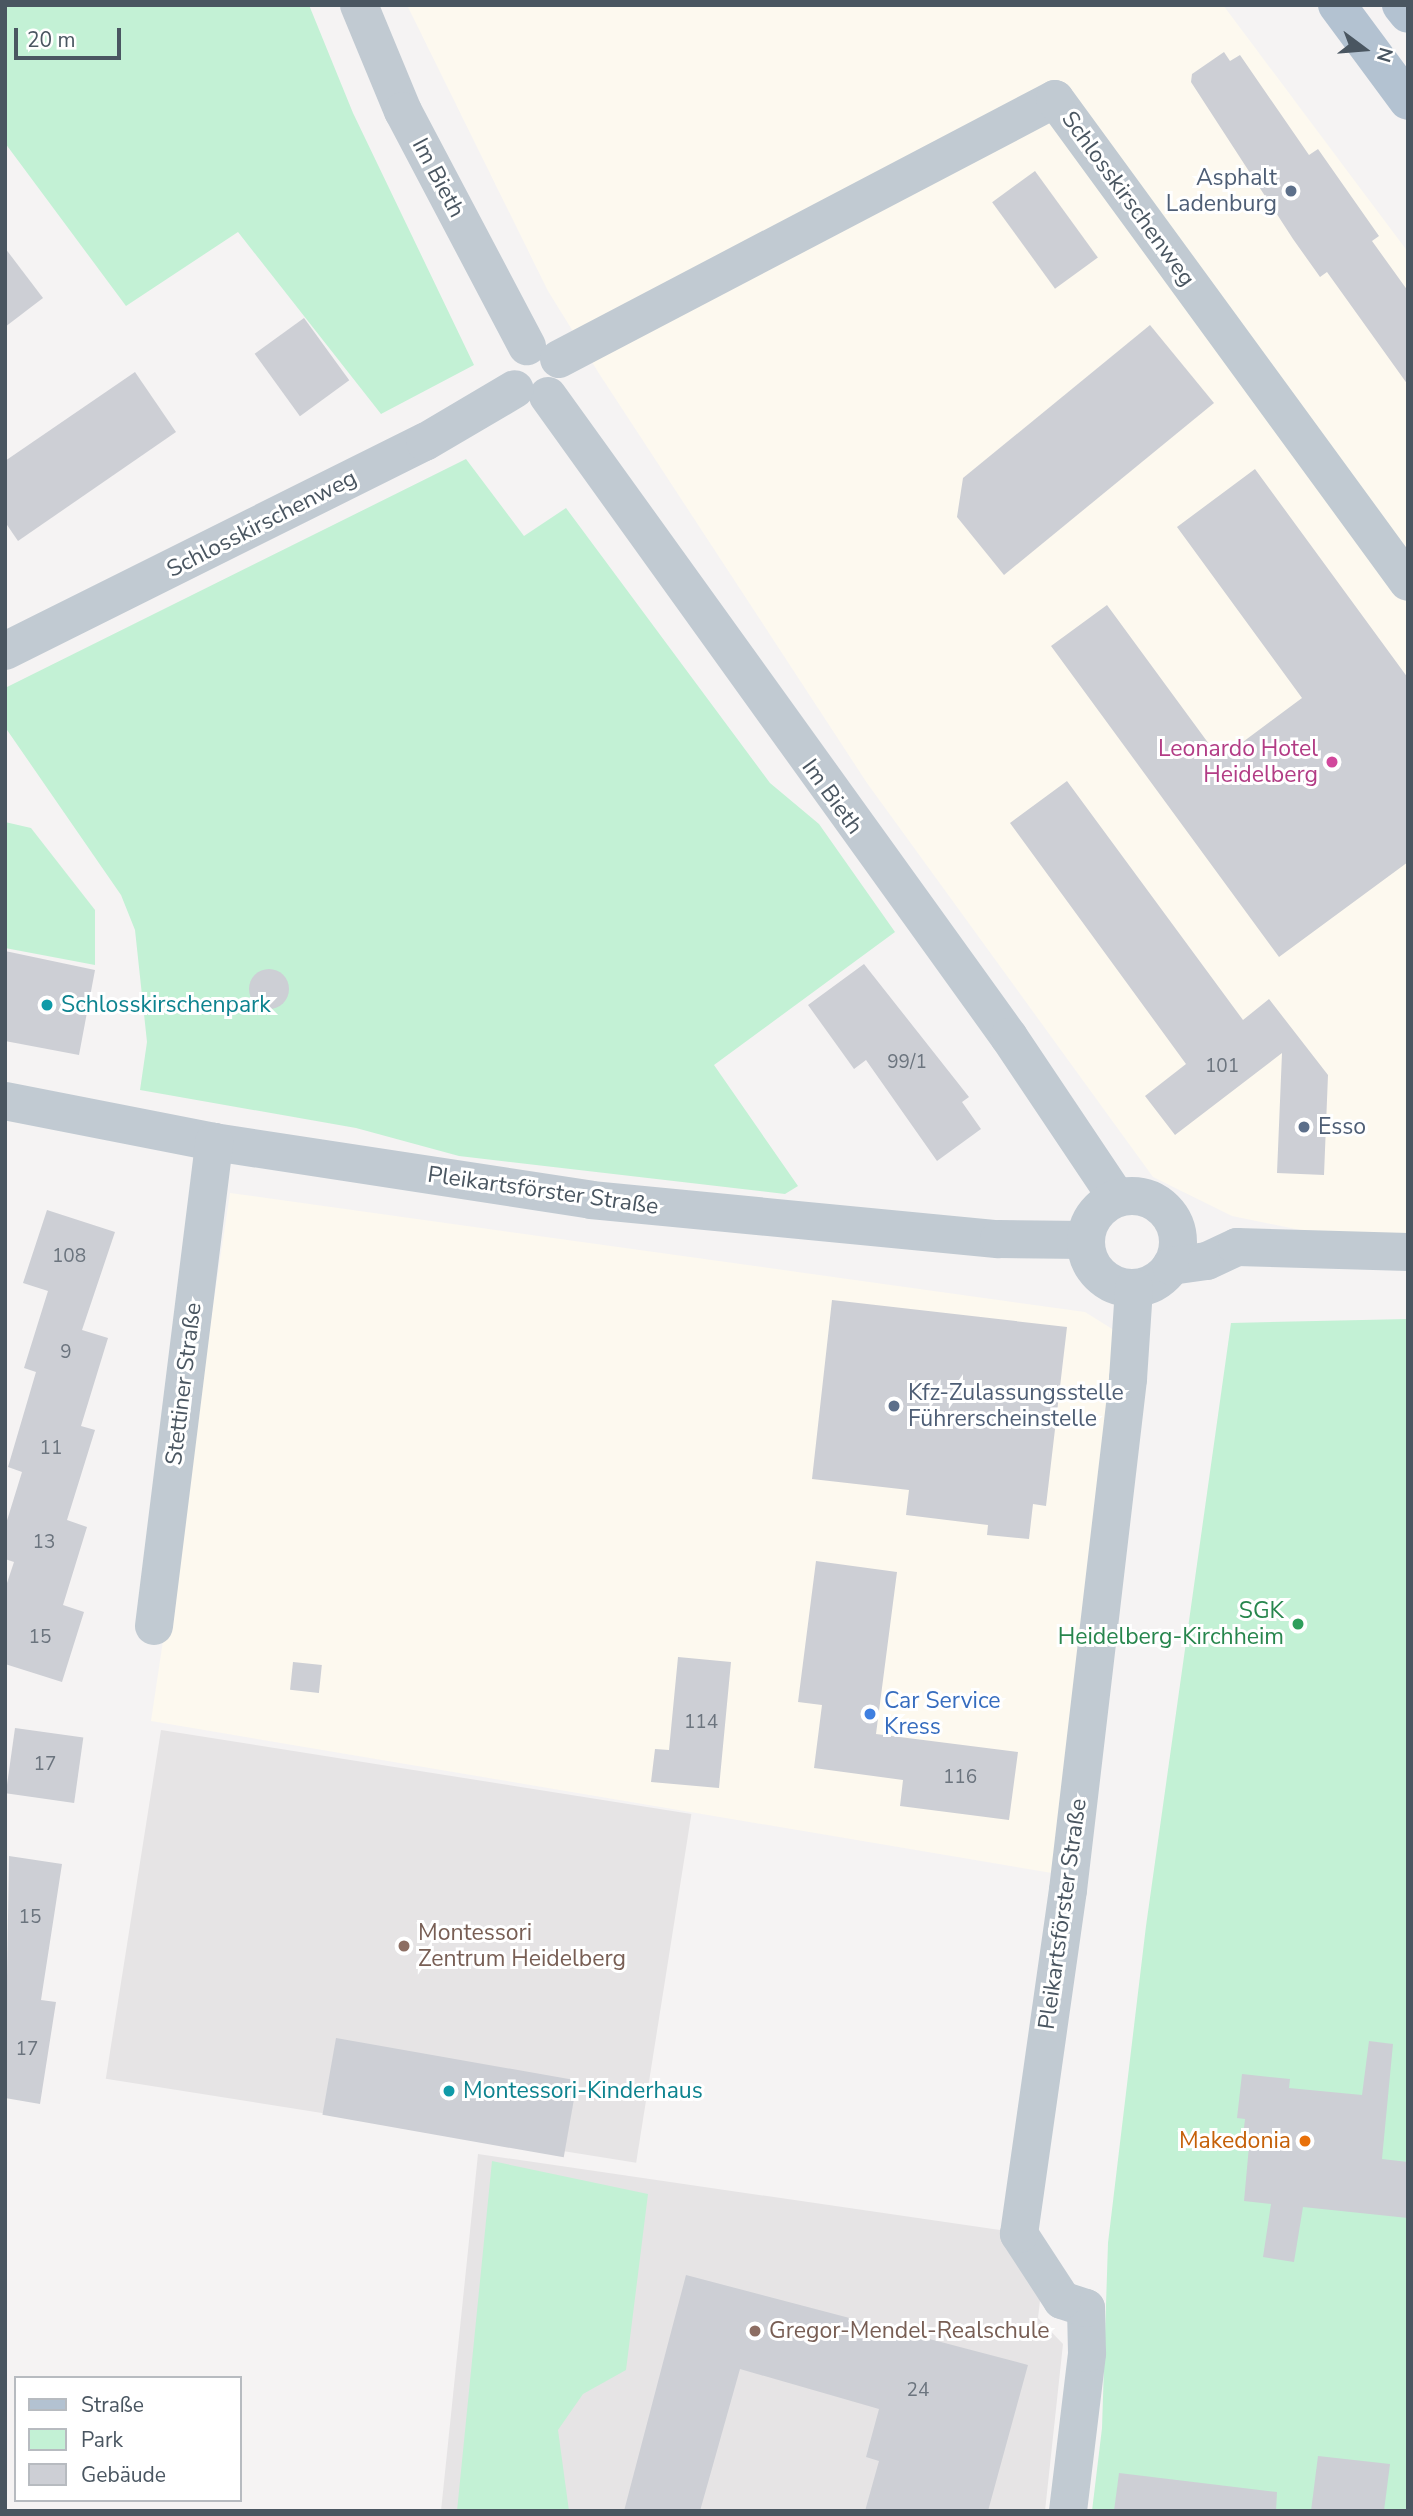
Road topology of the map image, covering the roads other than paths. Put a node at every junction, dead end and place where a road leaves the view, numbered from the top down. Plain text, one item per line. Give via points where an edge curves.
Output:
1 (359, 5) edge
2 (1337, 5) edge
3 (1401, 5) edge
4 (1408, 15) edge
5 (1408, 101) edge
6 (543, 353) junction
7 (531, 392) junction
8 (1408, 582) edge
9 (5, 651) edge
10 (5, 1101) edge
11 (214, 1142) junction
12 (1116, 1198) junction
13 (1172, 1219) junction
14 (1085, 1240) junction
15 (1237, 1247) junction
16 (1408, 1252) edge
17 (1171, 1266) junction
18 (1134, 1288) junction
19 (154, 1626) dead end
20 (1068, 2511) edge

1 - 6 street, Im Bieth via 402,111
2 - 5 main road
3 - 4 main road
6 - 7 street via 564,372 559,388
6 - 8 street, Schlosskirschenweg via 1055,99
7 - 9 street, Schlosskirschenweg
7 - 12 street, Im Bieth via 1009,1037
10 - 11 street, Pleikartsförster Straße
11 - 14 street, Pleikartsförster Straße via 591,1200 999,1240
11 - 19 street, Stettiner Straße
12 - 13 street via 1148,1198
12 - 14 street via 1091,1219
13 - 15 street
13 - 17 street via 1178,1243
14 - 18 street via 1087,1255 1105,1279
15 - 16 street
15 - 17 street via 1207,1261
17 - 18 street via 1161,1278
18 - 20 street, Pleikartsförster Straße via 1128,1379 1068,1890 1019,2234 1062,2300 1086,2308 1087,2353

